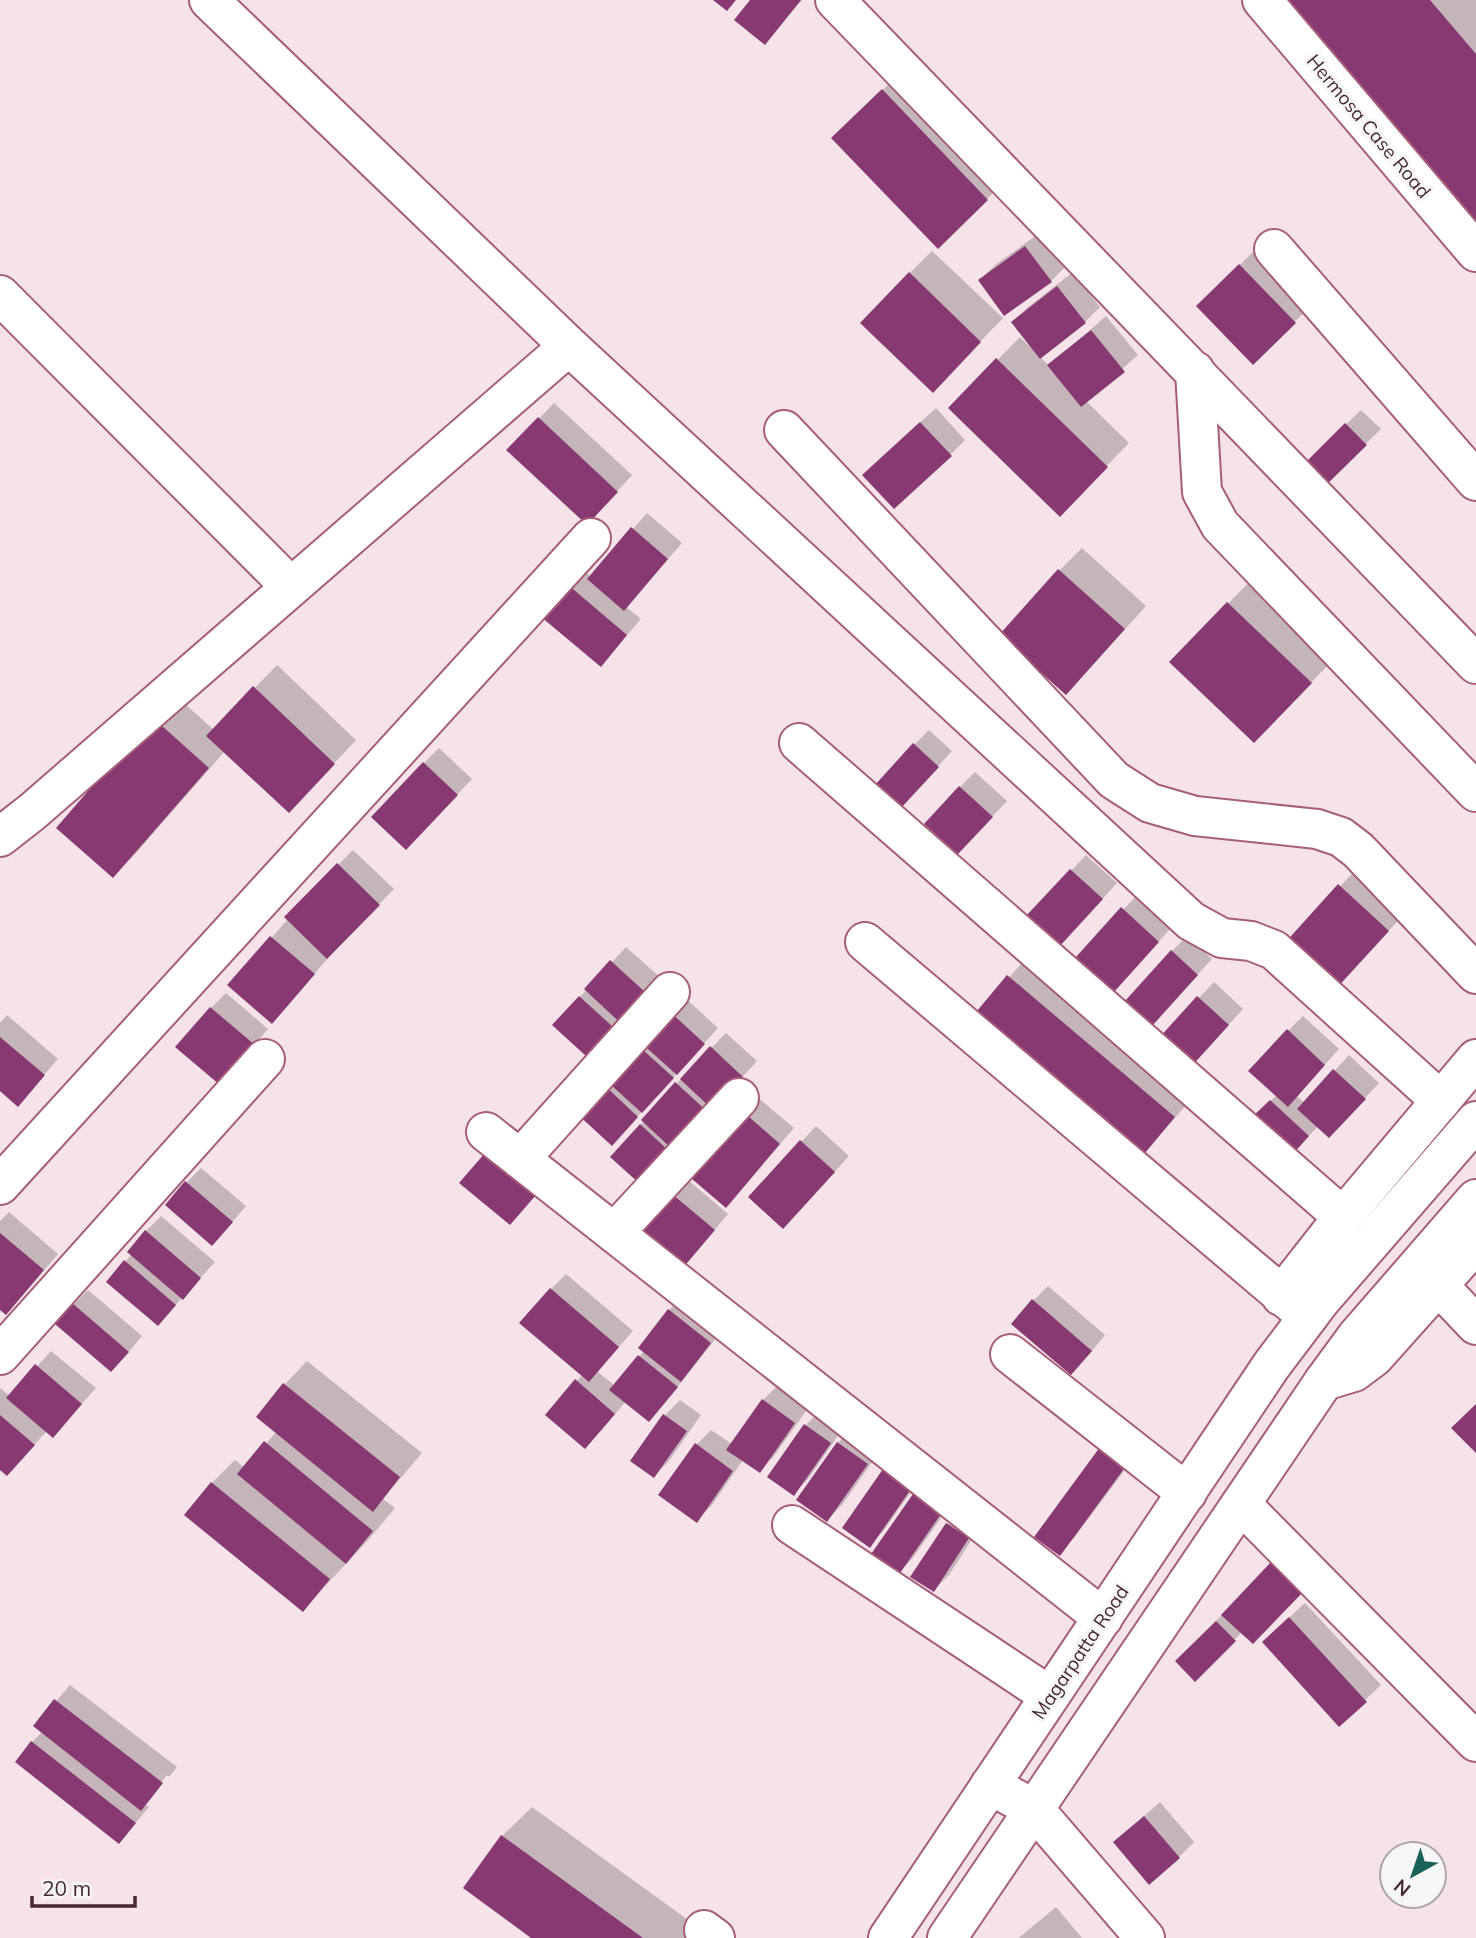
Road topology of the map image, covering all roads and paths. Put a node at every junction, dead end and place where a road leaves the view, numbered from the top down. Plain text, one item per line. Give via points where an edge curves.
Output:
1 (209, 0) edge
2 (835, 0) edge
3 (1262, 0) edge
4 (1274, 249) dead end
5 (1476, 251) edge
6 (0, 295) edge
7 (569, 346) junction
8 (1195, 371) junction
9 (784, 429) dead end
10 (1476, 481) edge
11 (591, 538) dead end
12 (291, 587) junction
13 (1476, 664) edge
14 (799, 743) dead end
15 (1476, 792) edge
16 (0, 836) edge
17 (865, 942) dead end
18 (1476, 974) edge
19 (670, 992) dead end
20 (265, 1059) dead end
21 (1476, 1059) edge
22 (739, 1098) dead end
23 (1441, 1101) junction
24 (1476, 1121) edge
25 (486, 1132) dead end
26 (520, 1158) junction
27 (0, 1185) edge
28 (1476, 1199) edge
29 (1343, 1217) junction
30 (614, 1233) junction
31 (1476, 1243) edge
32 (1438, 1285) junction
33 (1303, 1305) junction
34 (1476, 1325) edge
35 (1010, 1354) dead end
36 (0, 1355) edge
37 (1324, 1381) junction
38 (1187, 1493) junction
39 (1241, 1504) junction
40 (792, 1525) dead end
41 (1103, 1618) junction
42 (1050, 1696) junction
43 (1476, 1742) edge
44 (990, 1785) junction
45 (1034, 1809) junction
46 (888, 1938) edge
47 (947, 1938) edge
48 (1145, 1938) edge

1 - 7 main road
2 - 8 main road
3 - 5 main road, Hermosa Case Road
4 - 10 main road
6 - 12 main road
7 - 12 main road
7 - 23 main road via 1191,921 1222,938 1251,941 1273,950
8 - 13 main road
8 - 15 main road via 1202,492 1220,525
9 - 18 main road via 1114,780 1150,803 1195,816 1317,829 1341,837
11 - 27 main road
12 - 16 main road
14 - 29 main road
17 - 33 main road
19 - 26 main road
20 - 36 main road
21 - 23 main road
22 - 30 main road
23 - 29 main road
24 - 33 main road
25 - 26 main road
26 - 30 main road
28 - 37 main road via 1357,1336
29 - 33 main road
30 - 41 main road
31 - 32 main road
32 - 34 main road
32 - 37 main road via 1374,1357 1354,1372
33 - 38 main road, Magarpatta Road via 1271,1366
35 - 38 main road
37 - 39 main road
38 - 41 main road, Magarpatta Road
39 - 43 main road
39 - 45 main road
40 - 42 main road
41 - 42 main road, Magarpatta Road
42 - 44 main road, Magarpatta Road
44 - 45 main road
44 - 46 main road, Magarpatta Road
45 - 47 main road
45 - 48 main road

